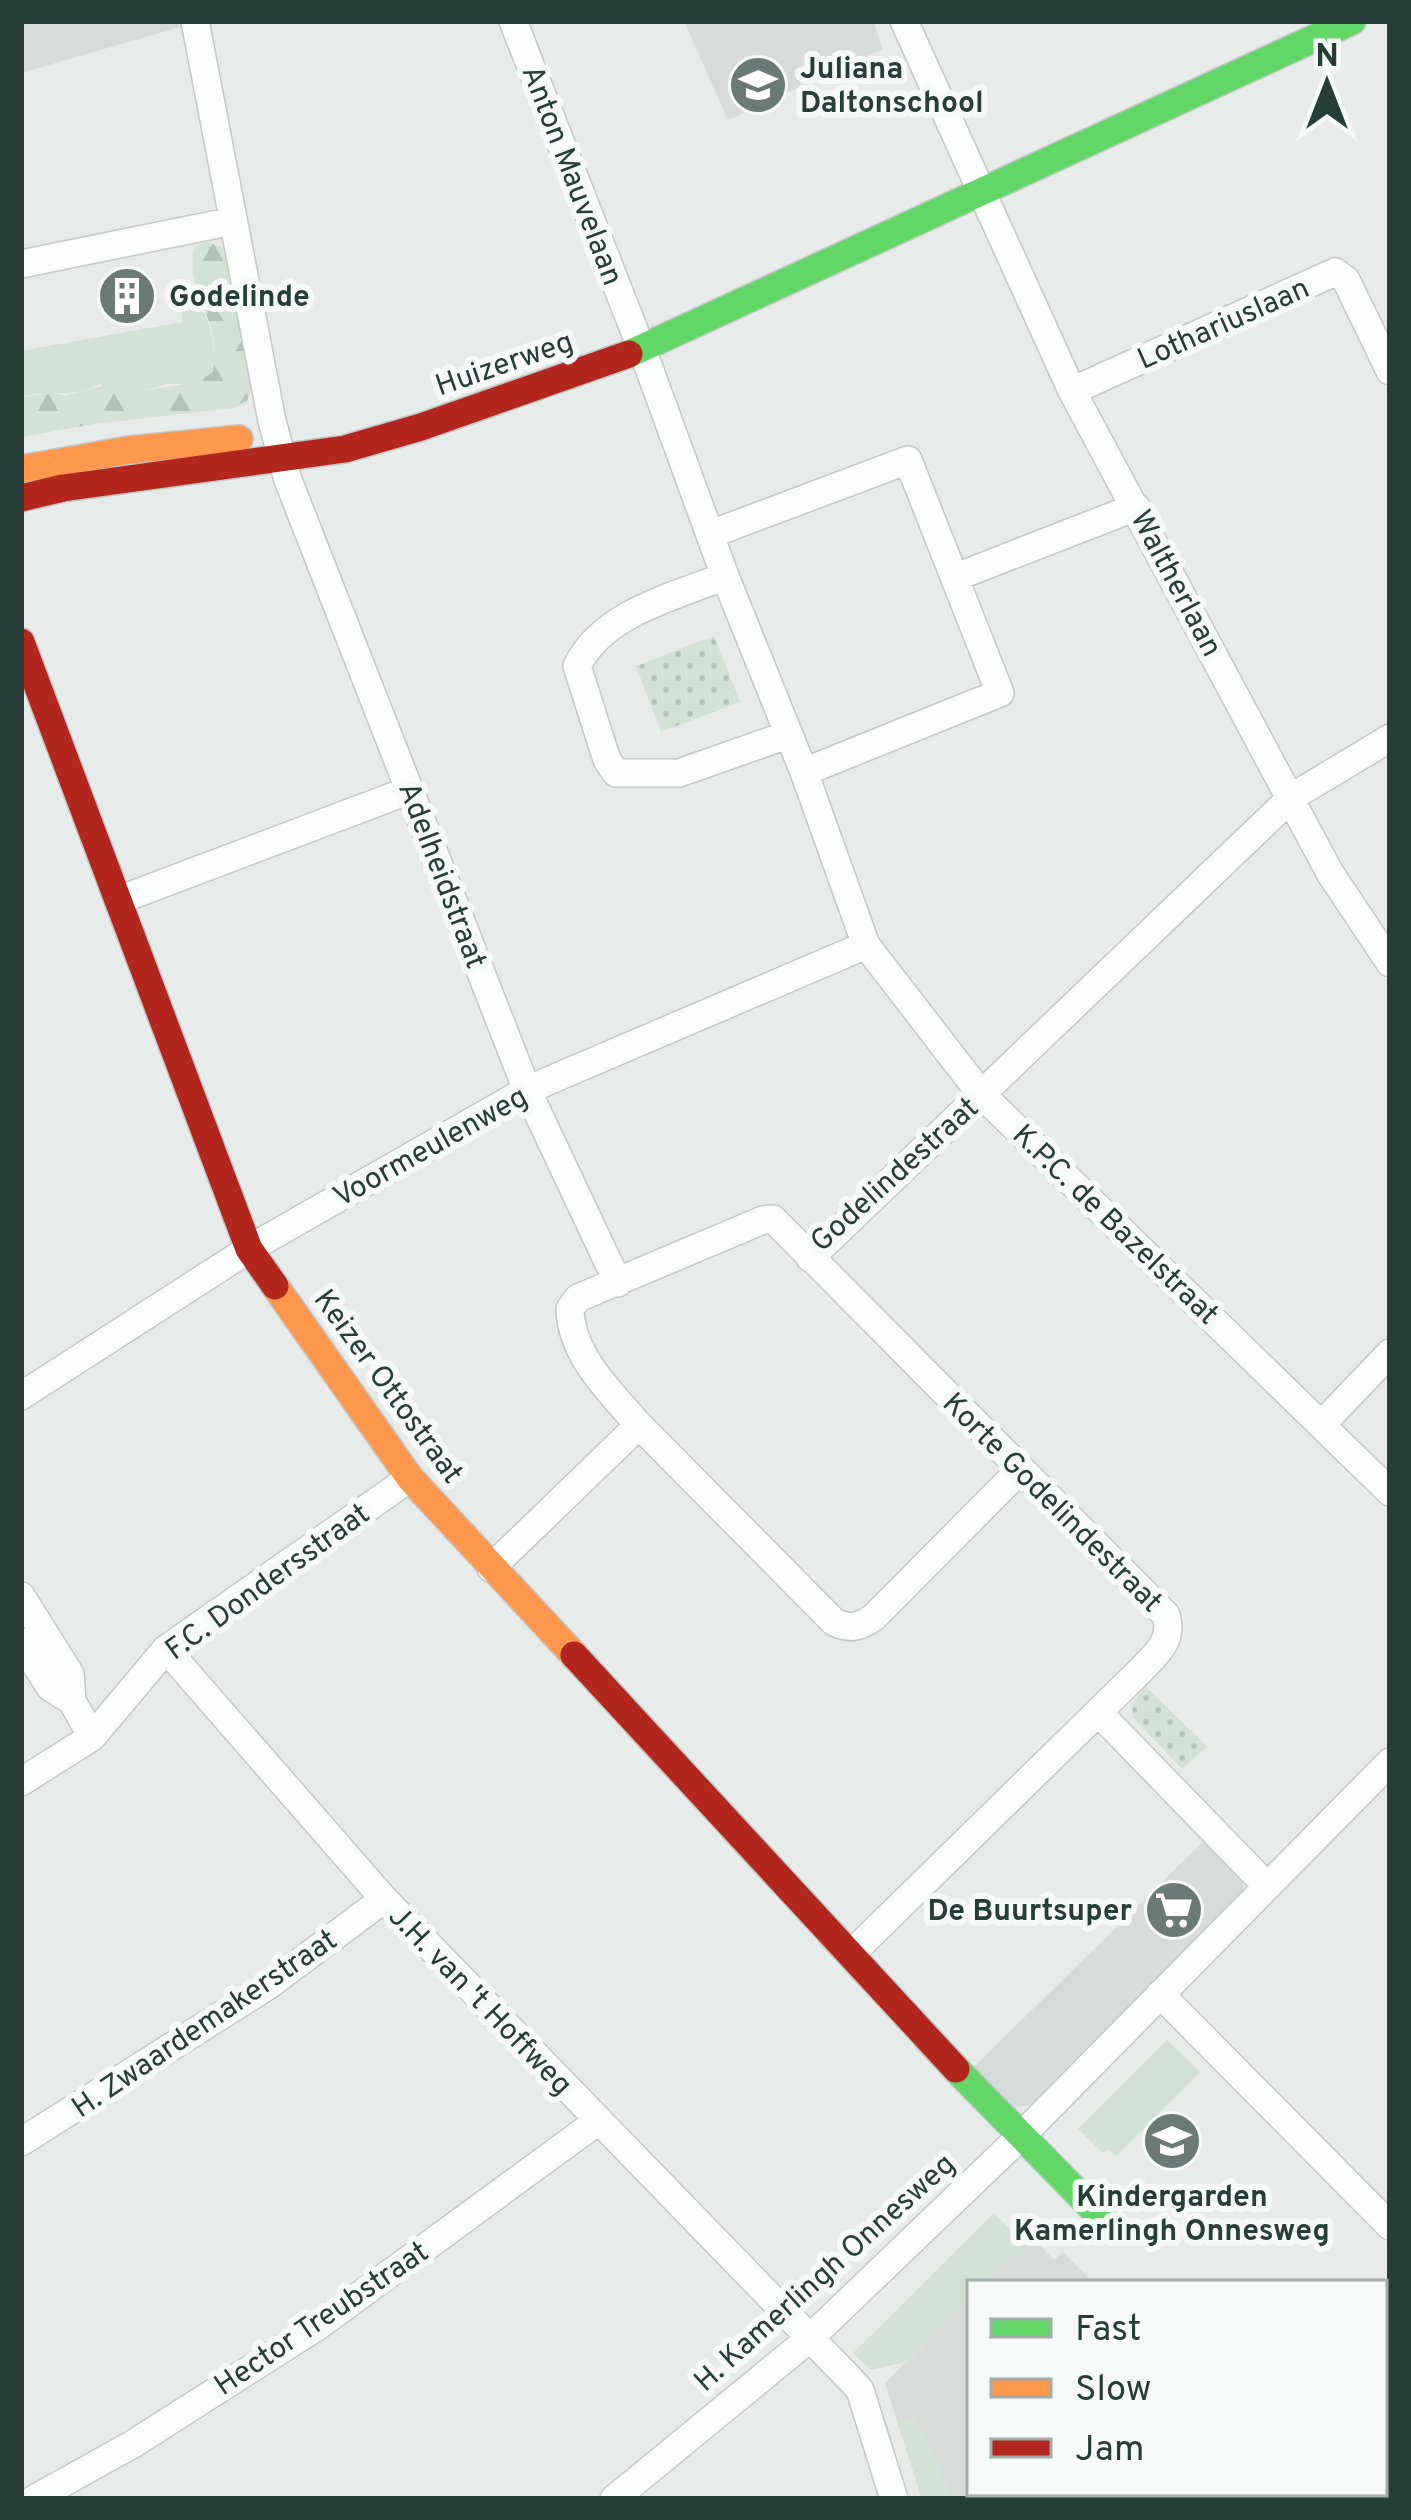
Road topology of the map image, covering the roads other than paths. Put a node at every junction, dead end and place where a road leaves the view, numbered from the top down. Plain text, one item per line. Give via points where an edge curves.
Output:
1 (195, 21) edge
2 (513, 21) edge
3 (904, 21) edge
4 (1300, 21) edge
5 (1352, 21) edge
6 (977, 185) junction
7 (233, 221) junction
8 (21, 264) edge
9 (637, 340) junction
10 (1390, 371) edge
11 (1072, 392) junction
12 (279, 448) junction
13 (21, 469) edge
14 (21, 498) edge
15 (1136, 507) junction
16 (711, 534) junction
17 (725, 576) junction
18 (956, 577) junction
19 (21, 642) edge
20 (788, 735) junction
21 (1390, 738) edge
22 (804, 772) junction
23 (410, 790) junction
24 (1292, 796) junction
25 (119, 900) junction
26 (866, 945) junction
27 (1390, 963) edge
28 (527, 1090) junction
29 (981, 1094) junction
30 (249, 1249) junction
31 (810, 1258) junction
32 (618, 1283) junction
33 (1390, 1353) edge
34 (21, 1396) edge
35 (1322, 1424) junction
36 (639, 1425) junction
37 (1020, 1470) junction
38 (410, 1478) junction
39 (1390, 1492) edge
40 (491, 1568) junction
41 (21, 1596) edge
42 (21, 1642) edge
43 (166, 1649) junction
44 (72, 1701) junction
45 (1099, 1712) junction
46 (92, 1737) junction
47 (1390, 1762) edge
48 (21, 1782) edge
49 (1266, 1885) junction
50 (384, 1899) junction
51 (851, 1954) junction
52 (1160, 1994) junction
53 (598, 2121) junction
54 (1020, 2137) junction
55 (21, 2142) edge
56 (1390, 2226) edge
57 (1113, 2229) dead end
58 (809, 2339) junction
59 (34, 2499) edge
60 (614, 2499) edge
61 (894, 2499) edge

1 - 7 street, Adelheidstraat
2 - 9 street, Anton Mauvelaan
3 - 6 street, Waltherlaan
4 - 6 main road, Huizerweg
5 - 6 main road, Huizerweg
6 - 9 main road, Huizerweg
6 - 11 street, Waltherlaan
7 - 8 street
7 - 12 street, Adelheidstraat
9 - 12 main road, Huizerweg via 421,428 345,449
9 - 16 street, K.P.C. de Bazelstraat
10 - 11 street, Lothariuslaan via 1335,272
11 - 15 street, Waltherlaan
12 - 13 main road, Huizerweg via 129,450
12 - 14 main road, Huizerweg
12 - 23 street, Adelheidstraat
15 - 18 street
15 - 24 street, Waltherlaan
16 - 17 street, K.P.C. de Bazelstraat
16 - 18 street via 908,460
17 - 20 street, K.P.C. de Bazelstraat
17 - 20 street via 642,609 588,643 577,666 607,760 616,773 679,773
18 - 22 street via 1000,693
19 - 25 main road, Keizer Ottostraat
20 - 22 street, K.P.C. de Bazelstraat
21 - 24 street, Godelindestraat
22 - 26 street, K.P.C. de Bazelstraat
23 - 25 street
23 - 28 street, Adelheidstraat
24 - 27 street, Waltherlaan via 1330,873
24 - 29 street, Godelindestraat
25 - 30 main road, Keizer Ottostraat
26 - 28 street, Voormeulenweg
26 - 29 street, K.P.C. de Bazelstraat
28 - 30 street, Voormeulenweg
28 - 32 street, Adelheidstraat
29 - 31 street, Godelindestraat
29 - 35 street, K.P.C. de Bazelstraat
30 - 34 street, Voormeulenweg
30 - 38 main road, Keizer Ottostraat
31 - 32 street, Godelindestraat via 773,1219 763,1220
31 - 37 street, Korte Godelindestraat
32 - 36 street, Godelindestraat via 578,1298 570,1320 591,1370
33 - 35 street
35 - 39 street, K.P.C. de Bazelstraat
36 - 37 street, Godelindestraat via 845,1627 874,1617
36 - 40 street
37 - 45 street, Korte Godelindestraat via 1166,1615 1166,1642
38 - 40 main road, Keizer Ottostraat
38 - 43 street, F.C. Dondersstraat
40 - 51 main road, Keizer Ottostraat
41 - 44 street via 70,1674
42 - 44 street via 50,1687
43 - 46 street, F.C. Dondersstraat
43 - 50 street, J.H. van 't Hoffweg
44 - 46 street
45 - 49 street
45 - 51 street, Korte Godelindestraat
46 - 48 street, F.C. Dondersstraat
47 - 49 street, H. Kamerlingh Onnesweg
49 - 52 street, H. Kamerlingh Onnesweg
50 - 53 street, J.H. van 't Hoffweg
50 - 55 street, H. Zwaardemakerstraat via 269,1985
51 - 54 main road, Keizer Ottostraat
52 - 54 street, H. Kamerlingh Onnesweg
52 - 56 street
53 - 58 street, J.H. van 't Hoffweg
53 - 59 street, Hector Treubstraat via 318,2326
54 - 57 main road
54 - 58 street, H. Kamerlingh Onnesweg
58 - 60 street, H. Kamerlingh Onnesweg
58 - 61 street, J.H. van 't Hoffweg via 860,2390

